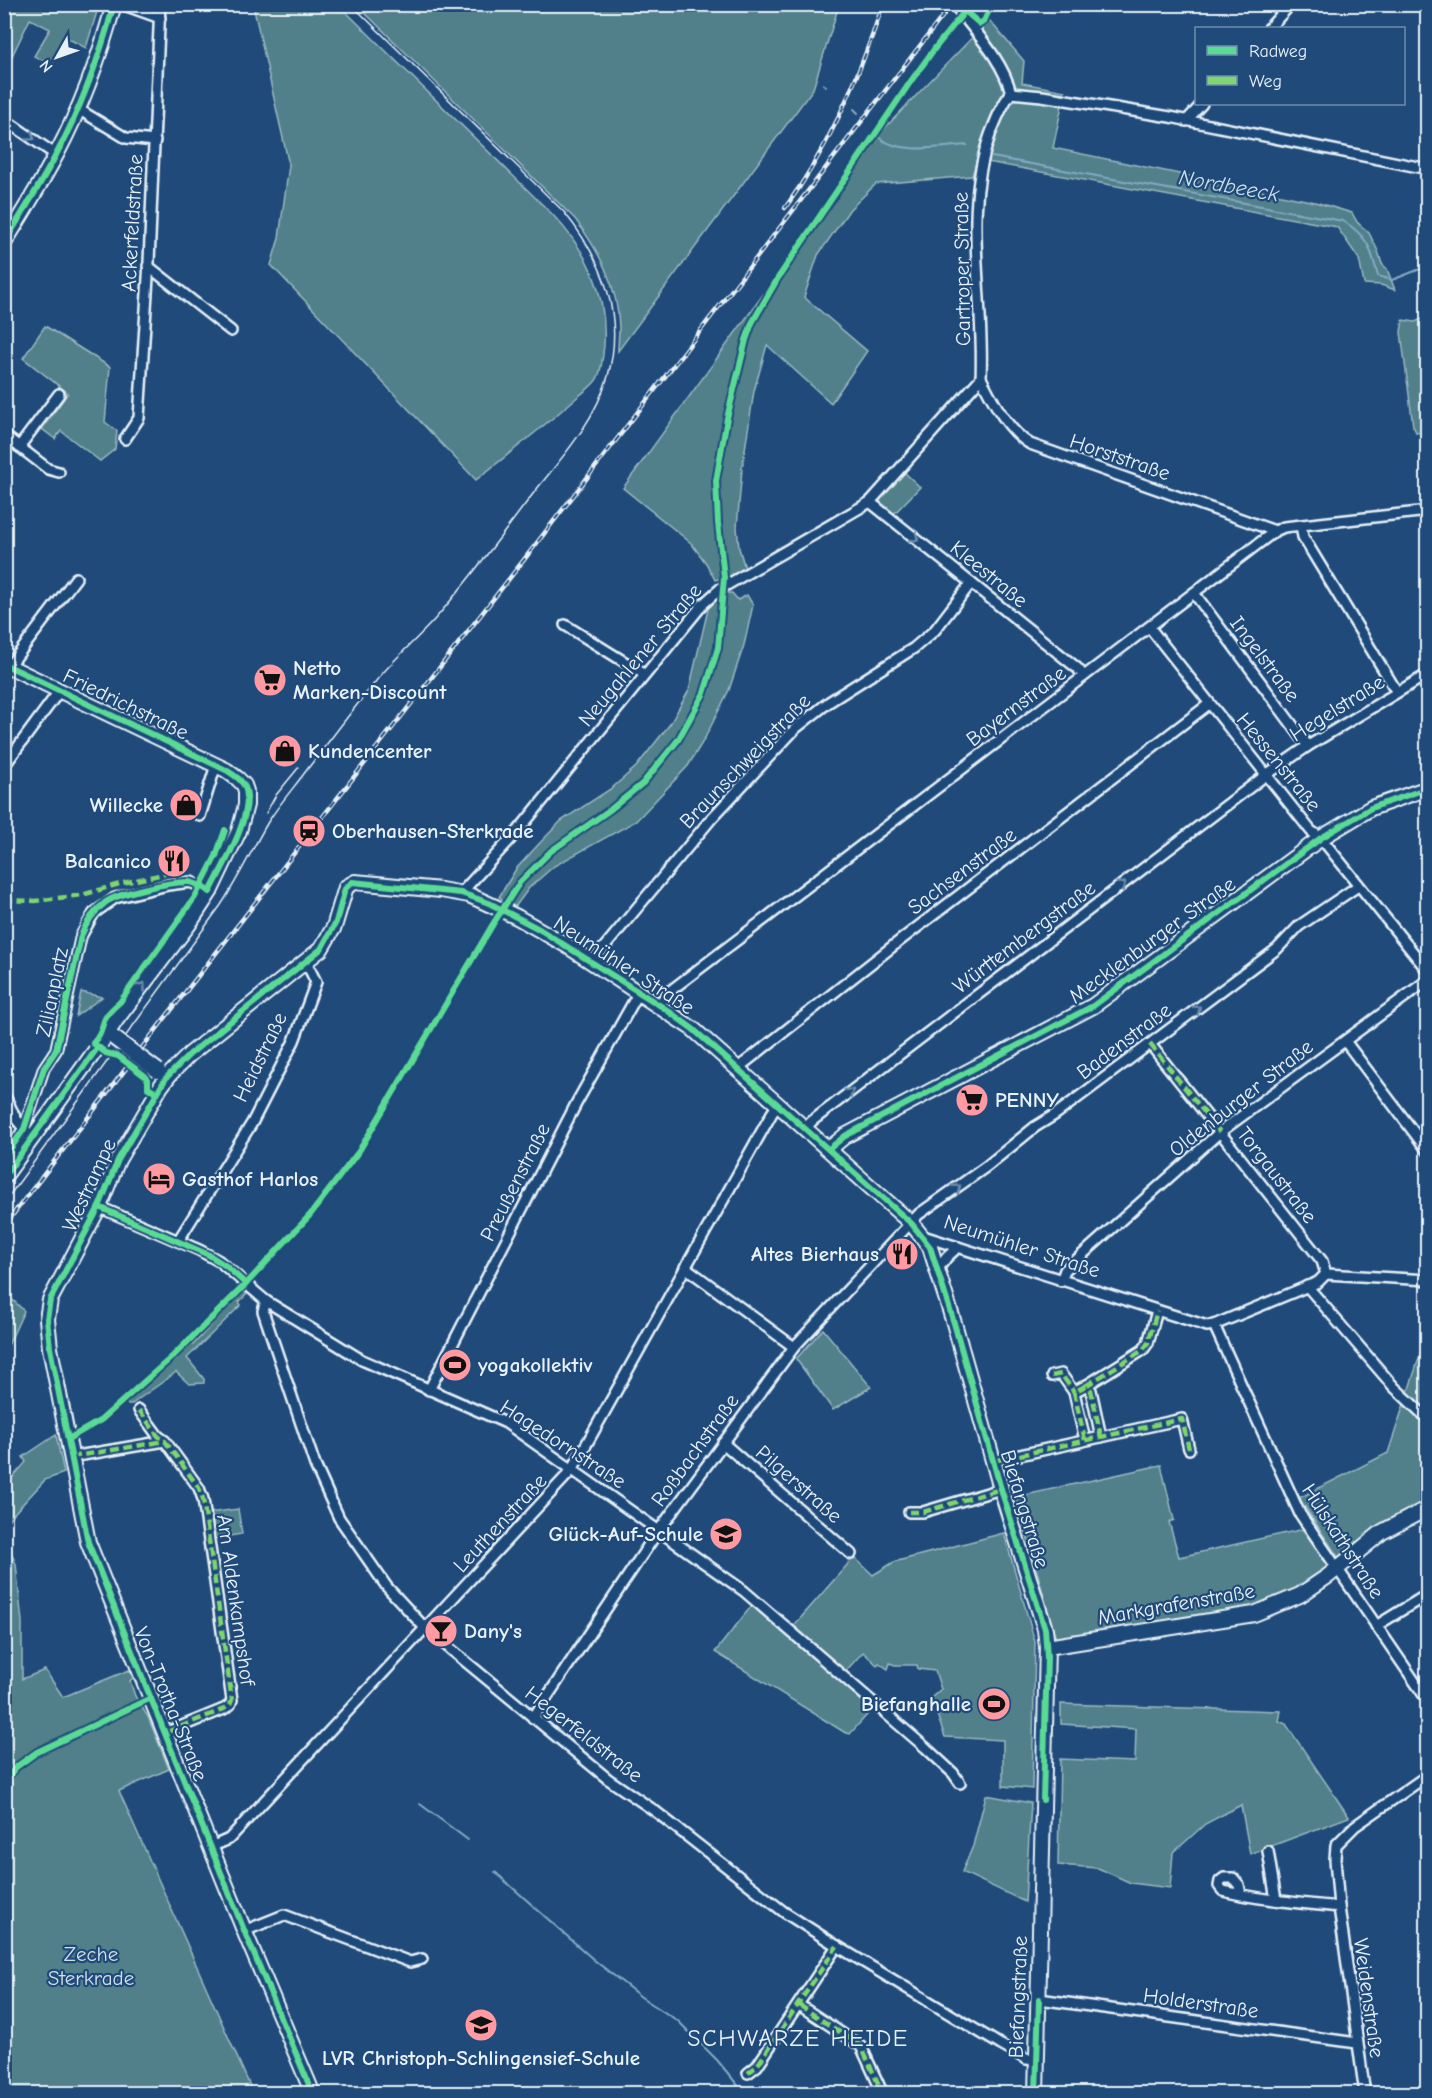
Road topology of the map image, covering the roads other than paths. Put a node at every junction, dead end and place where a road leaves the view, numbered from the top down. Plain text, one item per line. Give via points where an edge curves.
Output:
1 (114, 4) edge
2 (121, 4) edge
3 (160, 4) edge
4 (954, 4) edge
5 (1291, 4) edge
6 (1420, 4) edge
7 (1428, 5) edge
8 (160, 18) junction
9 (1270, 27) edge
10 (1011, 93) junction
11 (1201, 105) edge
12 (78, 109) junction
13 (4, 119) edge
14 (1186, 121) junction
15 (155, 141) junction
16 (56, 155) junction
17 (1428, 169) edge
18 (4, 243) edge
19 (148, 266) junction
20 (231, 332) dead end
21 (981, 378) junction
22 (59, 394) dead end
23 (4, 435) edge
24 (125, 439) dead end
25 (19, 447) junction
26 (59, 472) dead end
27 (870, 502) junction
28 (1428, 511) edge
29 (1301, 526) junction
30 (1275, 531) junction
31 (76, 578) dead end
32 (971, 583) junction
33 (1194, 593) junction
34 (565, 625) dead end
35 (1150, 628) junction
36 (6, 668) edge
37 (644, 674) junction
38 (1428, 674) edge
39 (1084, 676) junction
40 (60, 690) junction
41 (1397, 692) junction
42 (1209, 704) junction
43 (1308, 746) junction
44 (216, 765) junction
45 (4, 766) edge
46 (1266, 775) junction
47 (1428, 788) edge
48 (200, 816) dead end
49 (1321, 838) junction
50 (1358, 886) junction
51 (210, 892) junction
52 (461, 893) junction
53 (306, 962) junction
54 (592, 962) junction
55 (1428, 971) edge
56 (1428, 980) edge
57 (639, 992) junction
58 (658, 1005) junction
59 (111, 1036) junction
60 (1345, 1041) junction
61 (1150, 1044) junction
62 (738, 1068) junction
63 (162, 1074) junction
64 (4, 1094) edge
65 (778, 1105) junction
66 (805, 1129) junction
67 (1220, 1132) junction
68 (29, 1133) junction
69 (1424, 1139) edge
70 (829, 1149) junction
71 (1428, 1151) edge
72 (4, 1158) edge
73 (4, 1177) edge
74 (99, 1207) junction
75 (912, 1224) junction
76 (923, 1236) junction
77 (178, 1241) junction
78 (958, 1247) junction
79 (686, 1267) junction
80 (937, 1270) junction
81 (1326, 1274) junction
82 (1428, 1280) edge
83 (1061, 1281) junction
84 (1307, 1286) junction
85 (266, 1301) junction
86 (1157, 1311) junction
87 (47, 1312) joint
88 (1214, 1325) junction
89 (794, 1347) junction
90 (1052, 1376) dead end
91 (1087, 1385) junction
92 (429, 1390) junction
93 (1074, 1392) junction
94 (139, 1410) dead end
95 (1428, 1419) edge
96 (1101, 1437) junction
97 (1085, 1440) junction
98 (165, 1441) junction
99 (723, 1443) junction
100 (1189, 1449) dead end
101 (71, 1457) junction
102 (993, 1461) junction
103 (572, 1470) junction
104 (1001, 1489) junction
105 (1428, 1508) edge
106 (909, 1512) dead end
107 (659, 1530) junction
108 (851, 1554) dead end
109 (1338, 1568) junction
110 (1428, 1594) edge
111 (1376, 1626) junction
112 (425, 1628) junction
113 (1047, 1647) junction
114 (1428, 1701) edge
115 (533, 1718) junction
116 (165, 1732) junction
117 (1428, 1775) edge
118 (960, 1783) dead end
119 (211, 1847) junction
120 (1268, 1851) dead end
121 (1241, 1895) dead end
122 (1276, 1900) junction
123 (1339, 1907) junction
124 (244, 1931) junction
125 (837, 1946) junction
126 (422, 1959) dead end
127 (1039, 1999) junction
128 (799, 2005) junction
129 (1357, 2043) junction
130 (1037, 2060) junction
131 (748, 2073) dead end
132 (313, 2094) edge
133 (884, 2094) edge
134 (1036, 2094) edge
135 (1365, 2094) edge

1 - 12 main road
2 - 8 street
3 - 8 street, Ackerfeldstraße
4 - 10 street via 998,63
5 - 9 street
6 - 7 street
8 - 15 street, Ackerfeldstraße
10 - 14 street
10 - 21 street, Gartroper Straße via 1000,110 984,153 976,191
11 - 14 street
12 - 15 street via 126,138
12 - 16 main road
13 -> 16 street
14 - 17 street
15 - 19 street, Ackerfeldstraße
16 - 18 main road
19 - 20 street
19 - 24 street, Ackerfeldstraße via 138,418
21 - 27 street, Neugahlener Straße
21 - 30 street, Horststraße via 1008,423 1030,444
22 - 25 street
23 - 25 street
25 - 26 street via 48,469
27 -> 32 street, Kleestraße
27 - 37 street, Neugahlener Straße via 720,589
28 - 29 street, Bayernstraße
29 - 30 street, Bayernstraße
29 - 41 street via 1303,537
30 - 33 street, Bayernstraße
31 - 36 street
32 - 39 street, Kleestraße
32 - 54 street, Braunschweigstraße via 934,630 914,648 829,702 796,728 704,827
33 - 35 street, Bayernstraße
33 - 43 street, Ingelstraße
34 - 37 street
35 - 39 street, Bayernstraße
35 - 42 street, Hessenstraße
36 - 40 main road, Friedrichstraße
37 - 52 street, Neugahlener Straße via 518,831
38 - 41 street, Hegelstraße
39 - 58 street, Bayernstraße via 670,991
40 - 44 main road, Friedrichstraße
40 - 45 street
41 - 43 street, Hegelstraße
42 - 46 street, Hessenstraße
42 - 62 street, Sachsenstraße
43 - 46 street, Hegelstraße
44 - 48 street
44 - 51 main road, Friedrichstraße via 232,774 247,795 242,824
46 - 49 street, Hessenstraße
66 -> 46 street, Württembergstraße
47 - 49 main road, Mecklenburger Straße via 1371,808
49 - 50 street, Hessenstraße
49 - 70 main road, Mecklenburger Straße via 1093,1006 845,1136
50 - 55 street, Hessenstraße
61 -> 50 street, Badenstraße via 1277,949 1299,926
59 -> 51 main road via 116,1020
51 - 68 street, Zilianplatz via 191,882 168,885 122,895 94,913 81,936 56,1050 44,1068
52 - 53 main road, Neumühler Straße via 355,882 346,886 331,933
52 - 54 main road, Neumühler Straße via 518,917
53 - 63 main road, Westrampe
53 - 77 street, Heidstraße via 316,982 294,1041 252,1123
54 - 57 main road, Neumühler Straße
56 - 60 street, Oldenburger Straße
57 - 58 main road, Neumühler Straße
57 - 92 street, Preußenstraße via 576,1102
58 - 62 main road, Neumühler Straße
59 - 63 main road, bridge
59 - 68 main road
60 - 67 street, Oldenburger Straße
60 - 69 street
61 - 67 street, Torgaustraße
75 -> 61 street, Badenstraße via 919,1214
62 - 65 main road, Neumühler Straße
63 - 74 main road, Westrampe
64 - 68 street via 16,1119
65 - 66 main road, Neumühler Straße
65 - 79 street, Leuthenstraße
66 - 70 main road, Neumühler Straße
67 - 81 street, Torgaustraße via 1322,1261
67 - 83 street, Oldenburger Straße via 1065,1270
68 - 72 street, Zilianplatz
68 - 73 main road
69 - 71 street
70 - 75 main road, Neumühler Straße
74 - 77 street, Hagedornstraße
74 - 87 main road, Westrampe
75 - 76 main road, Neumühler Straße
75 - 89 street, Roßbachstraße
76 - 78 street, Neumühler Straße
76 - 80 main road, Biefangstraße
77 - 85 street, Hagedornstraße via 219,1261
78 - 80 street
78 - 83 street, Neumühler Straße
79 - 89 street
79 - 103 street, Leuthenstraße
80 - 102 main road, Biefangstraße
81 - 82 street
81 - 84 street
83 - 86 street, Neumühler Straße
84 - 88 street
84 - 95 street via 1394,1387
85 - 92 street, Hagedornstraße via 362,1360
85 - 112 street, Hegerfeldstraße via 263,1311 315,1465 339,1518 387,1587
86 - 88 street, Neumühler Straße via 1201,1325
86 - 91 street via 1143,1350
87 - 101 main road, Von-Trotha-Straße
88 - 109 street, Hülskathstraße via 1293,1501
89 - 99 street, Roßbachstraße
90 - 93 street via 1061,1374
91 - 93 street
91 - 96 street
92 - 103 street, Hagedornstraße via 506,1423
93 - 97 street
94 - 98 street, Am Aldenkampshof
96 - 97 street
96 - 100 street via 1182,1419
97 - 102 street
98 - 101 street
98 - 116 street, Am Aldenkampshof via 200,1488 203,1499 231,1700 224,1709
99 - 107 street, Roßbachstraße
99 - 108 street, Pilgerstraße
101 - 116 main road, Von-Trotha-Straße via 87,1538
102 - 104 main road, Biefangstraße
103 - 107 street, Hagedornstraße
103 - 112 street, Leuthenstraße
104 - 106 street via 923,1512
104 - 113 main road, Biefangstraße
105 - 109 main road, Markgrafenstraße via 1382,1532
107 - 115 street, Roßbachstraße
107 - 118 street, Hagedornstraße via 744,1591 919,1742
109 - 111 street, Hülskathstraße
109 - 113 main road, Markgrafenstraße via 1300,1595 1254,1614
110 - 111 street
111 - 114 street, Hülskathstraße
112 - 115 street, Hegerfeldstraße
112 - 119 street, Leuthenstraße via 229,1839
113 - 127 main road, Biefangstraße
115 - 125 street, Hegerfeldstraße via 784,1912
116 - 119 main road, Von-Trotha-Straße
117 - 123 street, Weidenstraße via 1337,1843
119 - 124 main road, Von-Trotha-Straße
120 - 122 street
121 - 122 street
122 - 123 street
123 - 129 street, Weidenstraße
124 - 126 street via 284,1915 410,1962
124 - 132 main road, Von-Trotha-Straße
125 - 128 street
125 - 130 street, Hegerfeldstraße via 1001,2045 1026,2059
127 - 129 street, Holderstraße
127 - 130 main road, Biefangstraße
128 - 131 street
128 - 133 street via 861,2046
129 - 135 street, Weidenstraße
130 - 134 main road, Biefangstraße

